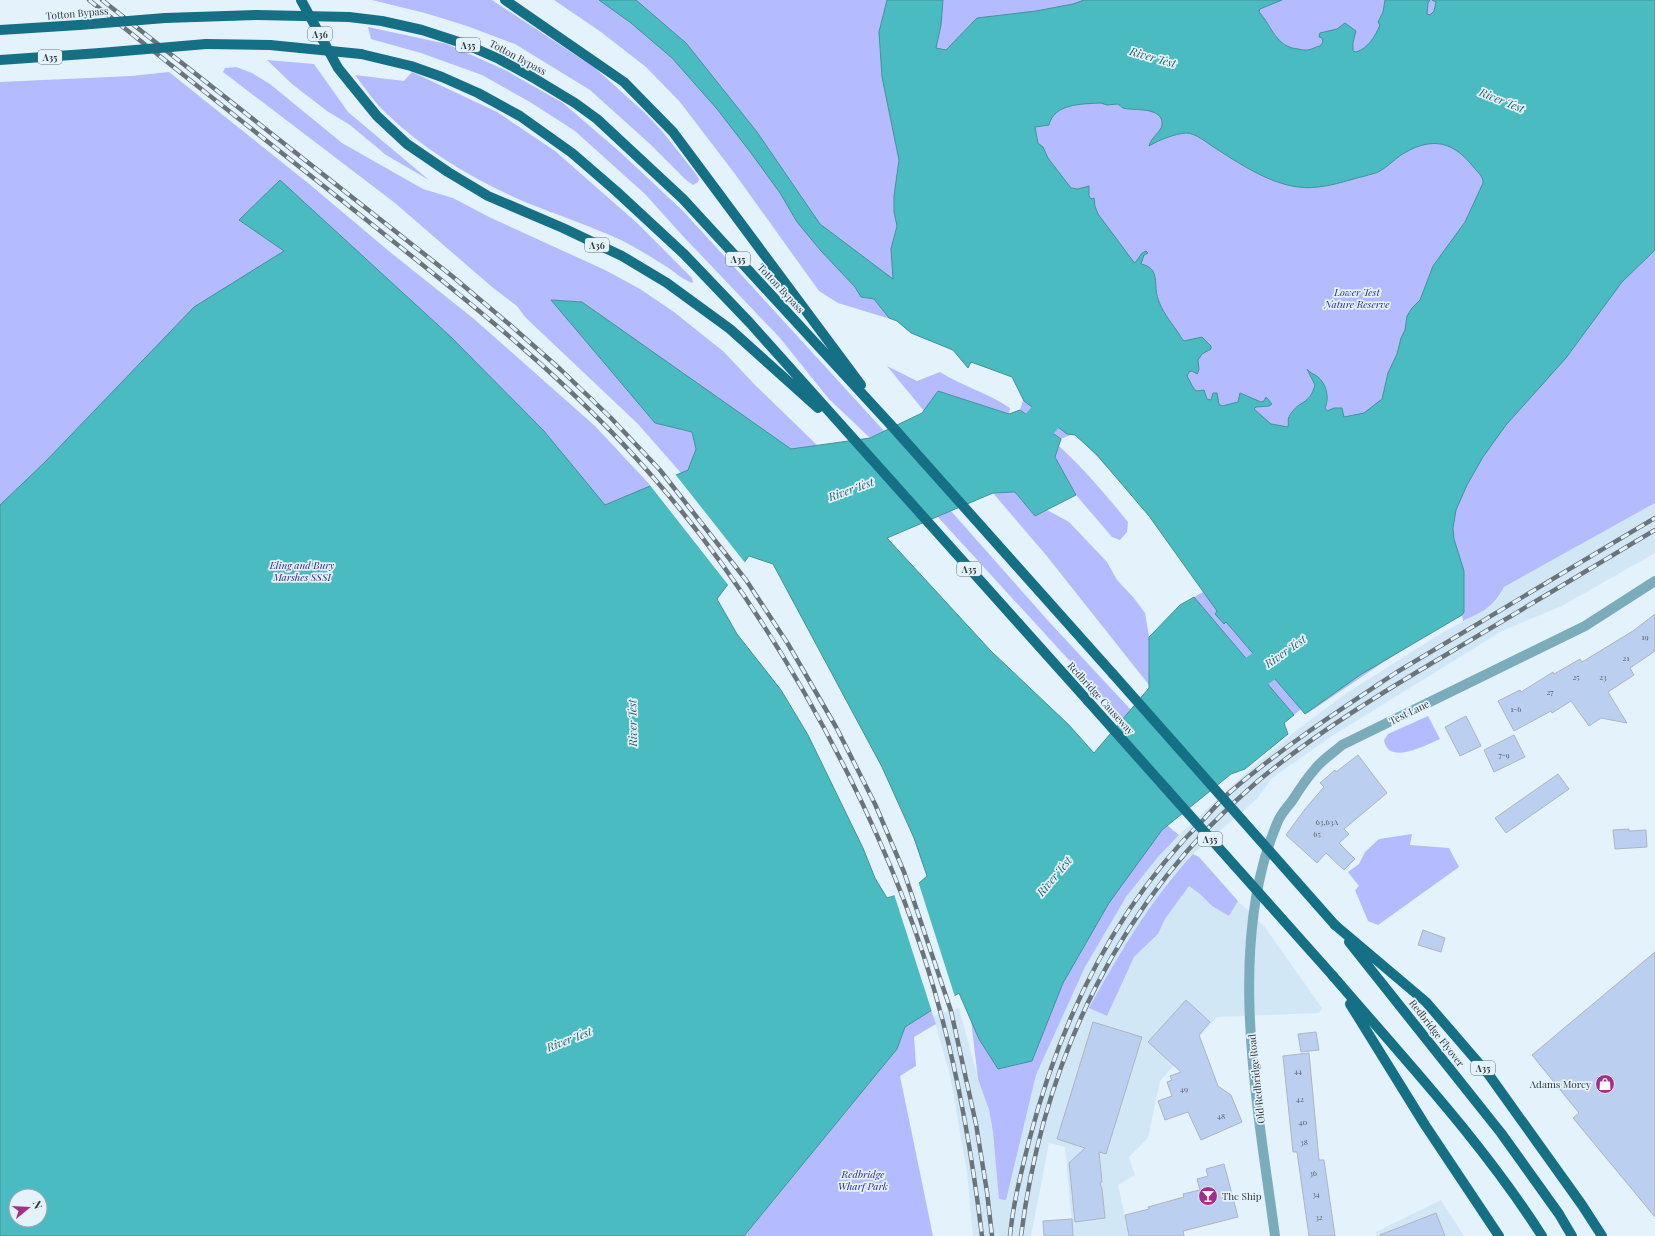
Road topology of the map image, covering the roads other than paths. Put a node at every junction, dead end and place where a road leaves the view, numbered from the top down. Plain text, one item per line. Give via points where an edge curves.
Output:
1 (301, 0) edge
2 (505, 0) edge
3 (0, 30) edge
4 (0, 60) edge
5 (890, 424) junction
6 (850, 436) junction
7 (1655, 581) edge
8 (1252, 921) joint
9 (1336, 925) junction
10 (1333, 976) junction
11 (1275, 1236) edge
12 (1499, 1236) edge
13 (1542, 1236) edge
14 (1572, 1236) edge
15 (1602, 1236) edge

1 - 6 main road, A36 via 338,68 377,116 407,144 488,196 622,256 667,283 730,329
2 - 5 main road via 624,82 673,132
3 - 5 main road, Totton Bypass / A35, bridge via 165,18 257,15 349,17 422,30 465,44 499,59 575,103 597,119 683,199
4 - 6 main road, A35, bridge via 206,44 270,45 361,54 411,66 442,77 520,116 572,153 685,255 770,345
5 - 9 main road, A35, bridge
6 - 10 main road, Redbridge Causeway / A35, bridge
7 - 8 street, Test Lane via 1585,626 1342,745 1315,768 1279,819 1264,860
8 - 11 street, Old Redbridge Road via 1251,1027 1258,1109
9 - 14 main road, Redbridge Flyover / A35 via 1501,1133
9 - 15 main road, A35 via 1426,1002 1490,1075
10 - 12 main road, A35 via 1425,1125
10 - 13 main road, A35 via 1483,1153

